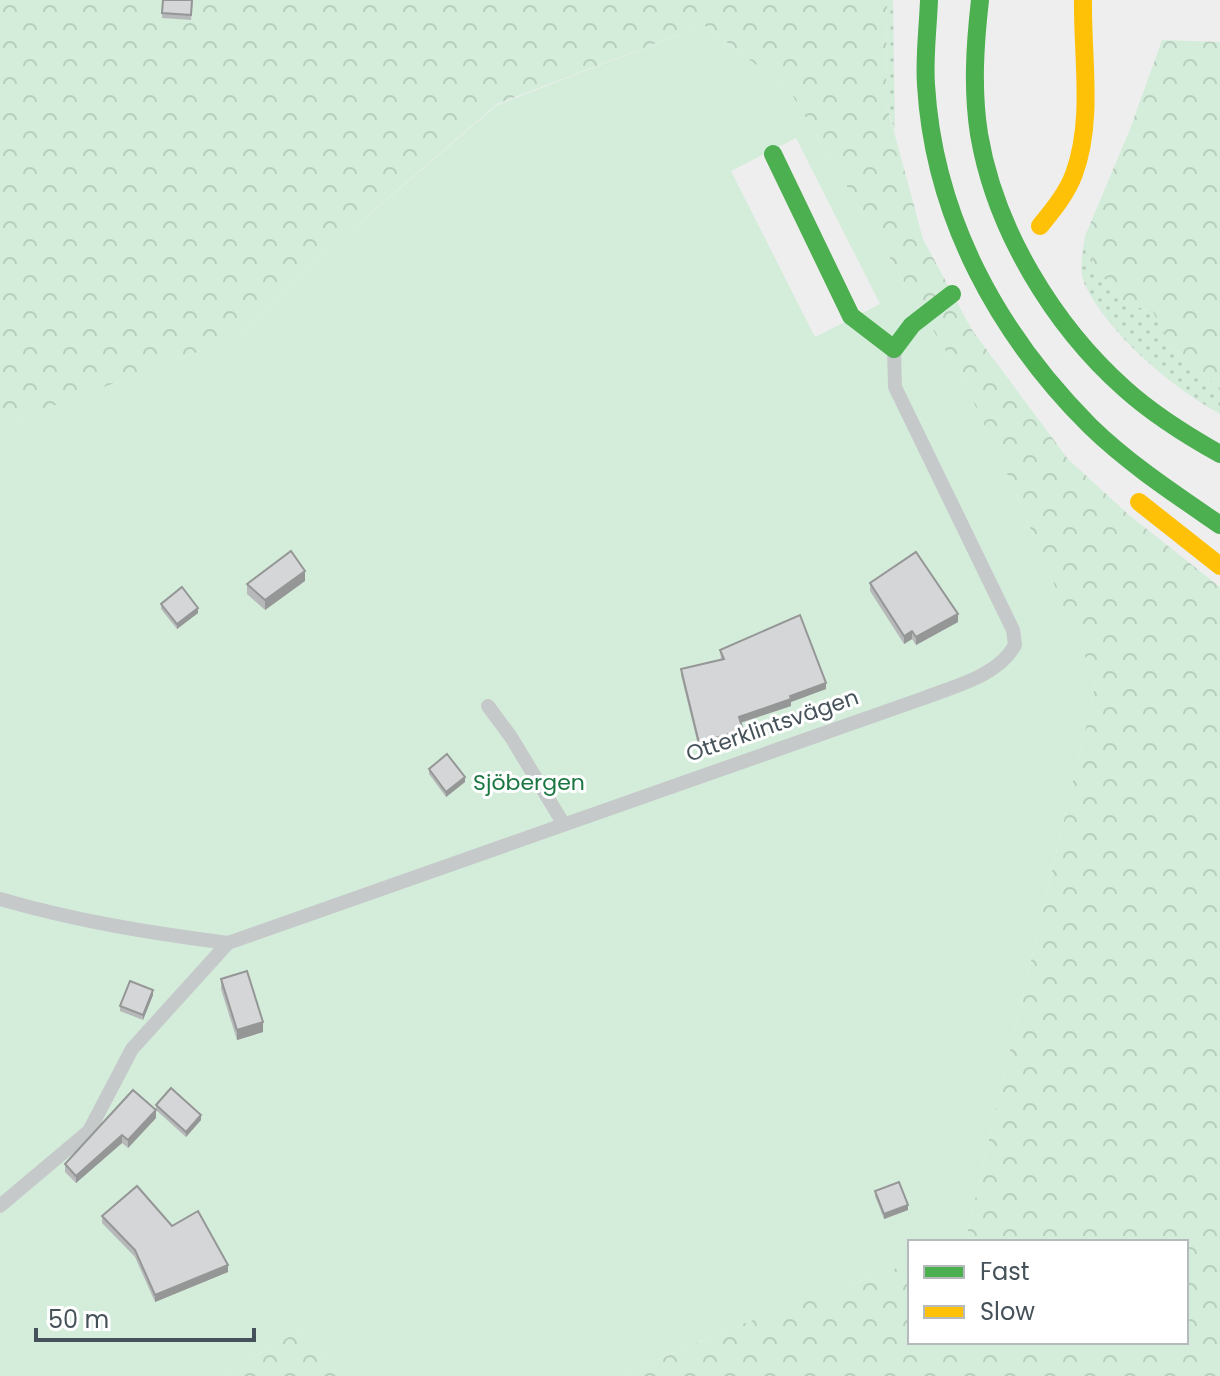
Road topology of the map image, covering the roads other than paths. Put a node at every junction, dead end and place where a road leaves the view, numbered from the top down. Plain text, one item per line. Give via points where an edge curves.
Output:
1 (929, 0) edge
2 (980, 0) edge
3 (1083, 0) edge
4 (773, 154) dead end
5 (1040, 226) dead end
6 (952, 294) dead end
7 (894, 349) junction
8 (1063, 399) junction
9 (1093, 454) dead end
10 (1220, 454) edge
11 (1122, 486) dead end
12 (1220, 525) edge
13 (1220, 566) edge
14 (488, 706) dead end
15 (563, 823) junction
16 (0, 899) edge
17 (228, 943) junction
18 (0, 1206) edge

1 - 8 main road via 927,95 945,198 972,268 1004,326
2 - 10 main road via 976,67 983,151 1011,232 1069,329 1116,379 1152,412
3 - 5 main road via 1080,153 1073,176
4 - 7 main road via 851,316
6 - 7 main road via 911,324
7 - 15 lane, Otterklintsvägen via 895,387 1003,608 1015,638 1012,651 975,678 924,698
8 - 9 main road via 1075,432
8 - 12 main road via 1153,481
11 - 13 main road
14 - 15 lane
15 - 17 lane, Otterklintsvägen
16 - 17 lane via 56,916
17 - 18 lane via 132,1049 89,1131

